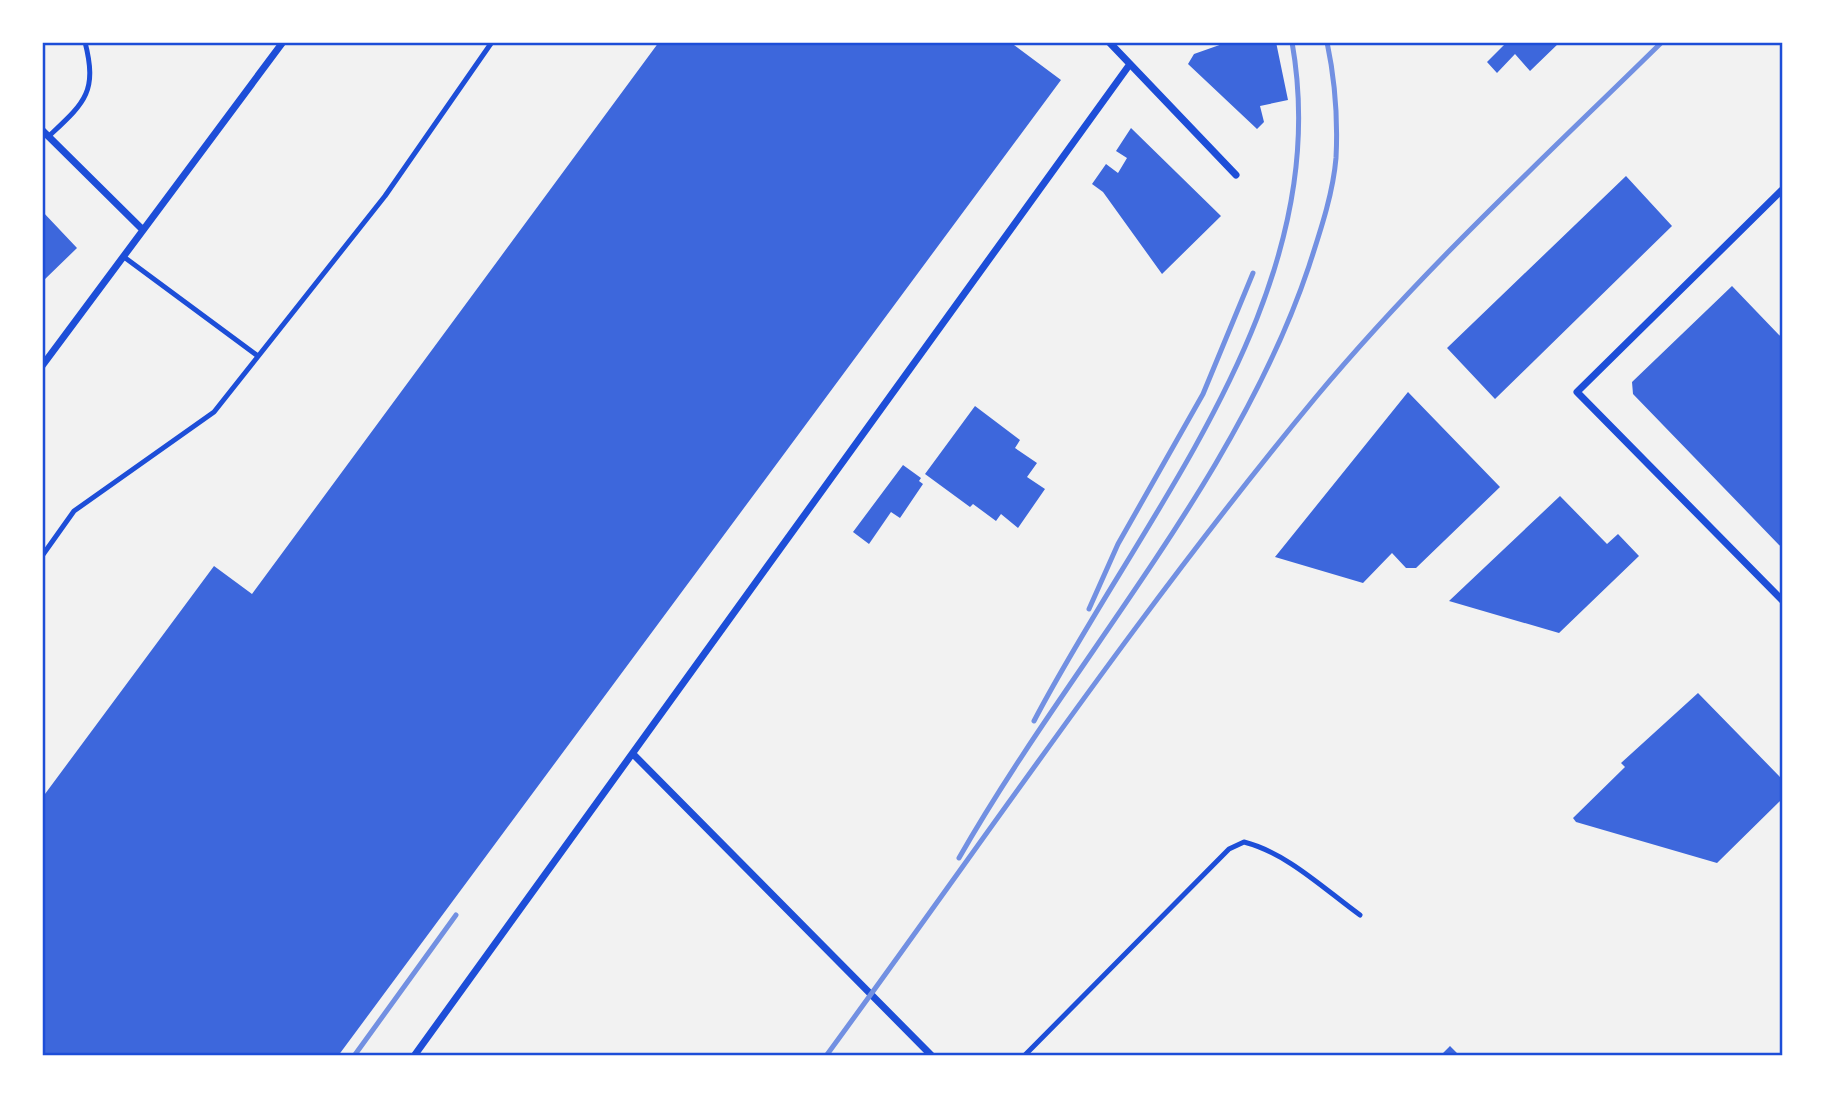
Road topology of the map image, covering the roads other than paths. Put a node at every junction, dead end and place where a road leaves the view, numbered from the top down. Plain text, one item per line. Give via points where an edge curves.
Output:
1 (85, 42) edge
2 (283, 42) edge
3 (492, 42) edge
4 (1109, 42) edge
5 (1130, 64) junction
6 (42, 130) edge
7 (48, 137) junction
8 (1236, 175) dead end
9 (1783, 189) edge
10 (143, 230) junction
11 (124, 257) junction
12 (258, 356) junction
13 (42, 366) edge
14 (42, 556) edge
15 (1783, 601) edge
16 (634, 755) junction
17 (1360, 915) dead end
18 (414, 1056) edge
19 (932, 1056) edge
20 (1024, 1056) edge

1 - 7 lane via 92,71 83,104
2 - 10 street
3 - 12 lane via 385,196
4 - 5 street
5 - 8 street
5 - 16 street
6 - 7 street
7 - 10 street
9 - 15 street via 1577,392
10 - 11 street
11 - 12 lane
11 - 13 street
12 - 14 lane via 214,412 75,511
16 - 18 street
16 - 19 street
17 - 20 lane via 1281,858 1244,842 1229,849

